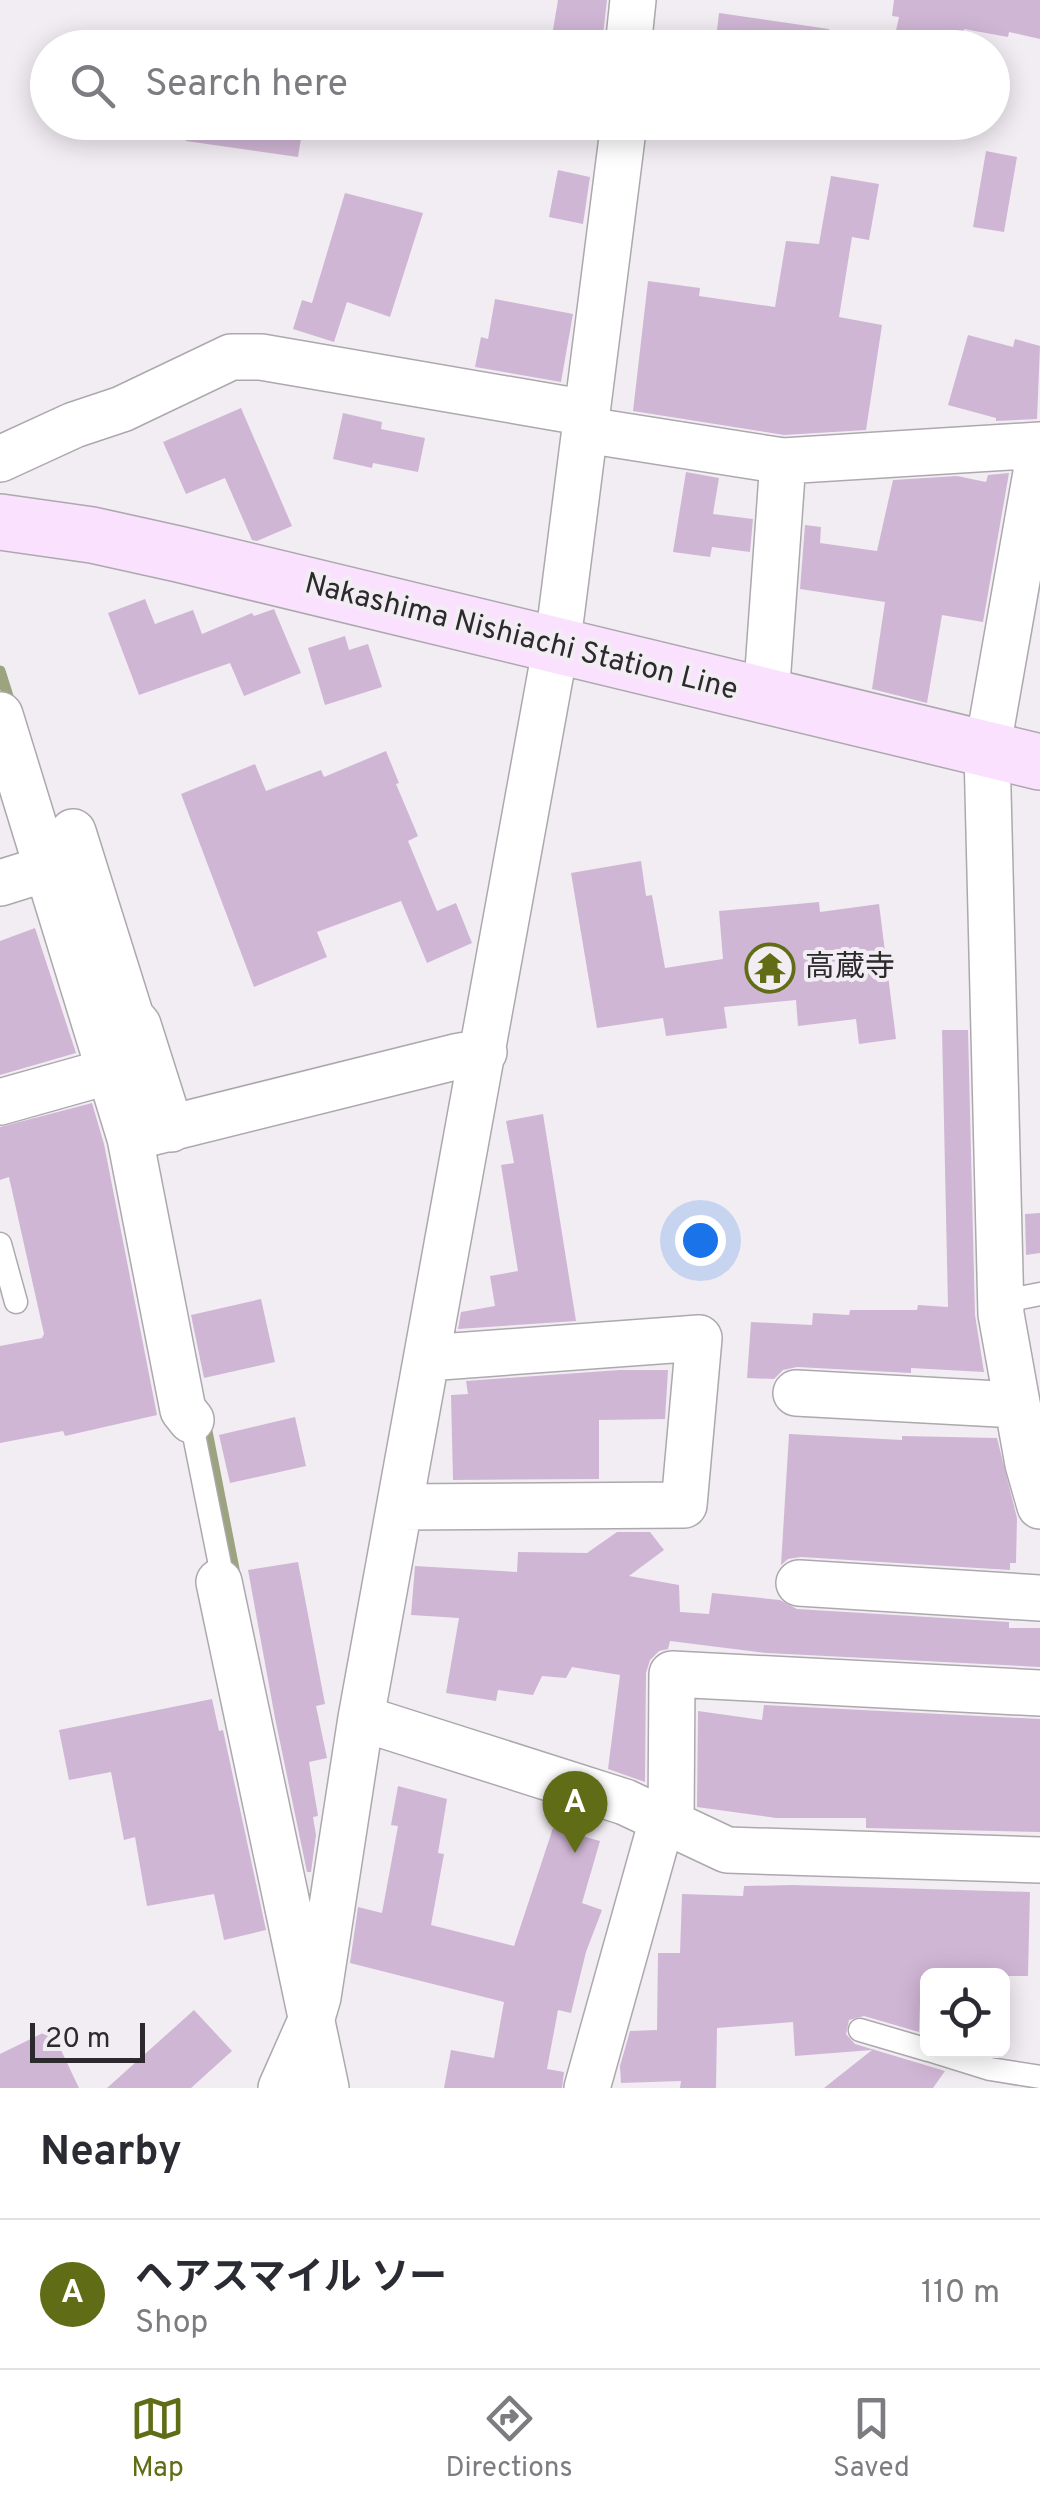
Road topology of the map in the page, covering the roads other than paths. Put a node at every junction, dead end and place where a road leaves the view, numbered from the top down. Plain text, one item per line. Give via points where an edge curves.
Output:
1 (633, 0) edge
2 (630, 30) edge
3 (621, 140) edge
4 (578, 416) junction
5 (1040, 448) edge
6 (0, 459) edge
7 (784, 460) junction
8 (0, 522) edge
9 (555, 646) junction
10 (766, 698) junction
11 (0, 715) edge
12 (987, 752) junction
13 (1040, 762) edge
14 (60, 850) junction
15 (0, 883) edge
16 (470, 1054) junction
17 (110, 1071) junction
18 (0, 1102) edge
19 (149, 1134) junction
20 (0, 1244) edge
21 (1020, 1298) edge
22 (16, 1302) dead end
23 (428, 1358) junction
24 (796, 1393) dead end
25 (1017, 1405) junction
26 (191, 1420) joint
27 (1038, 1492) edge
28 (400, 1507) junction
29 (219, 1582) joint
30 (799, 1583) dead end
31 (1040, 1598) edge
32 (1040, 1693) edge
33 (361, 1718) junction
34 (667, 1822) junction
35 (1040, 1860) edge
36 (312, 2018) junction
37 (860, 2030) dead end
38 (920, 2048) edge
39 (954, 2058) edge
40 (1040, 2077) edge
41 (281, 2088) edge
42 (326, 2088) edge
43 (586, 2088) edge

1 - 2 street
3 - 4 street
4 - 6 street via 261,356 231,357
4 - 7 street
4 - 9 street
5 - 7 street
5 - 12 street
7 - 10 street
8 - 9 main road, Nakashima Nishiachi Station Line via 92,534
9 - 10 main road, Nakashima Nishiachi Station Line
9 - 16 street
10 - 12 main road, Nakashima Nishiachi Station Line
11 - 14 street
12 - 13 main road, Nakashima Nishiachi Station Line
12 - 21 street
14 - 15 street
14 - 17 street
14 - 19 street via 138,1025
16 - 19 street
16 - 23 street
17 - 18 street
17 - 19 street
19 - 26 street via 183,1410
20 - 22 lane
21 - 25 street
23 - 28 street
23 - 28 street via 700,1338 684,1504
24 - 25 street
25 - 27 street
26 - 29 lane
28 - 33 street
29 - 36 street
30 - 31 street
32 - 34 street via 672,1674
33 - 34 street via 624,1802
33 - 36 street
34 - 35 street via 727,1850
34 - 43 street
36 - 41 street
36 - 42 street
37 - 38 lane
39 - 40 lane

